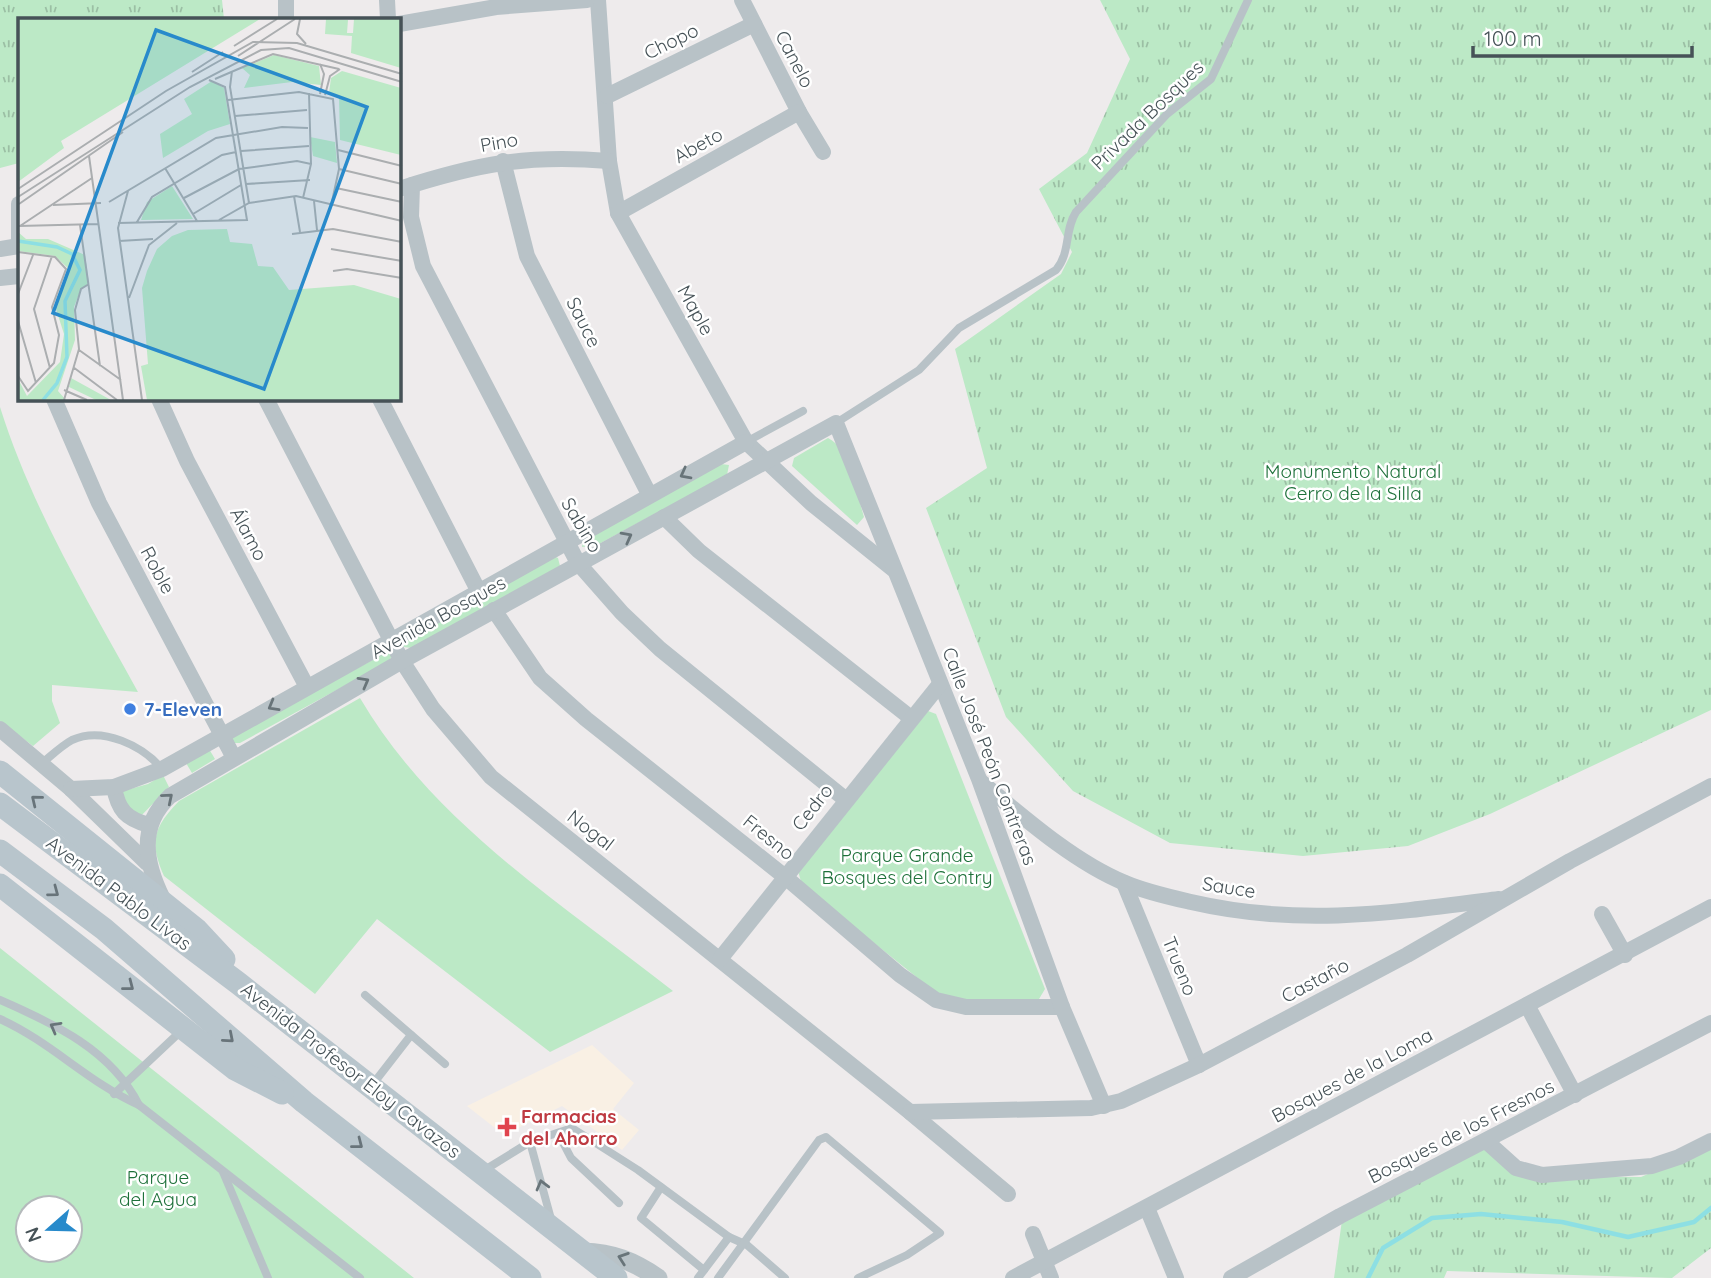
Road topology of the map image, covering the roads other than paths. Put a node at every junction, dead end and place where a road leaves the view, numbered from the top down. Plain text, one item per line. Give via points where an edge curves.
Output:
1 (285, 0) edge
2 (387, 0) edge
3 (587, 0) edge
4 (598, 0) edge
5 (742, 0) edge
6 (1248, 0) edge
7 (495, 3) edge
8 (286, 18) edge
9 (388, 18) edge
10 (401, 24) edge
11 (754, 24) junction
12 (607, 96) junction
13 (799, 113) junction
14 (823, 152) dead end
15 (503, 160) junction
16 (609, 161) junction
17 (405, 187) edge
18 (618, 213) junction
19 (18, 246) edge
20 (0, 248) edge
21 (18, 276) edge
22 (0, 278) edge
23 (55, 401) edge
24 (160, 401) edge
25 (267, 401) edge
26 (381, 401) edge
27 (803, 411) dead end
28 (836, 423) junction
29 (746, 442) junction
30 (764, 463) junction
31 (649, 494) junction
32 (664, 517) junction
33 (565, 542) junction
34 (578, 563) junction
35 (895, 570) junction
36 (478, 590) junction
37 (494, 610) junction
38 (391, 639) junction
39 (402, 661) junction
40 (940, 684) junction
41 (307, 687) junction
42 (911, 718) junction
43 (0, 729) edge
44 (222, 736) junction
45 (233, 757) junction
46 (41, 764) junction
47 (162, 769) junction
48 (0, 772) edge
49 (979, 779) junction
50 (1711, 786) edge
51 (114, 787) junction
52 (71, 789) junction
53 (845, 799) junction
54 (0, 804) edge
55 (149, 825) junction
56 (0, 851) edge
57 (147, 863) junction
58 (784, 876) junction
59 (1124, 883) junction
60 (0, 885) edge
61 (1508, 897) junction
62 (165, 905) junction
63 (1711, 907) edge
64 (1602, 914) dead end
65 (1625, 955) junction
66 (720, 959) junction
67 (238, 983) junction
68 (365, 995) dead end
69 (0, 1000) edge
70 (1527, 1005) junction
71 (1062, 1007) junction
72 (0, 1019) edge
73 (1711, 1023) edge
74 (184, 1029) junction
75 (411, 1035) junction
76 (445, 1064) dead end
77 (1199, 1065) junction
78 (127, 1081) junction
79 (371, 1086) junction
80 (114, 1094) junction
81 (1575, 1095) junction
82 (304, 1102) junction
83 (139, 1105) junction
84 (1104, 1106) junction
85 (910, 1112) junction
86 (558, 1133) junction
87 (1486, 1141) junction
88 (1711, 1141) edge
89 (530, 1142) junction
90 (222, 1170) junction
91 (481, 1172) junction
92 (661, 1187) junction
93 (1007, 1194) dead end
94 (618, 1203) dead end
95 (1147, 1208) junction
96 (554, 1229) junction
97 (1033, 1234) dead end
98 (729, 1237) junction
99 (742, 1242) junction
100 (583, 1252) junction
101 (1044, 1261) junction
102 (340, 1263) junction
103 (704, 1270) junction
104 (268, 1278) edge
105 (346, 1278) edge
106 (360, 1278) edge
107 (530, 1278) edge
108 (616, 1278) edge
109 (658, 1278) edge
110 (698, 1278) edge
111 (718, 1278) edge
112 (785, 1278) edge
113 (858, 1278) edge
114 (1013, 1278) edge
115 (1051, 1278) edge
116 (1176, 1278) edge
117 (1231, 1278) edge

1 - 8 street
2 - 9 street
3 - 7 street
4 - 12 street, Maple
5 - 11 street, Canelo
6 - 28 lane, Privada Bosques via 1211,79 1143,137 1076,212 1068,228 1066,257 1056,271 959,328 919,370
7 - 10 street
11 - 12 street, Chopo
11 - 13 street, Canelo
12 - 16 street, Maple
13 - 14 street, Canelo
13 - 18 street, Abeto
15 - 16 street, Pino via 566,157
15 - 17 street, Pino
15 - 31 street, Sauce via 532,268
16 - 18 street, Maple
17 - 33 street, Sabino via 423,266
18 - 29 street, Maple
19 - 20 street
21 - 22 street
23 - 44 street, Roble via 99,503
24 - 41 street, Álamo
25 - 38 street, Nogal
26 - 36 street
27 - 29 lane
28 - 30 street, Avenida Bosques
28 - 35 street, Calle José Peón Contreras
29 - 30 street, Maple
29 -> 31 street, Avenida Bosques
30 - 32 street, Avenida Bosques
30 - 35 street, Maple
31 - 33 street, Avenida Bosques
34 -> 32 street, Avenida Bosques
32 - 42 street via 699,551
33 - 34 street, Sabino
33 - 36 street, Avenida Bosques
34 - 37 street, Avenida Bosques
34 - 53 street, Sabino via 660,649
35 - 40 street, Calle José Peón Contreras
36 - 38 street, Avenida Bosques
37 - 39 street, Avenida Bosques
37 - 58 street, Fresno via 540,678
38 - 39 street, Nogal
38 - 41 street, Avenida Bosques
45 -> 39 street, Avenida Bosques
39 - 66 street, Nogal via 433,709 491,777
40 - 42 street, Cedro
40 - 49 street, Calle José Peón Contreras
41 -> 44 street, Avenida Bosques
42 - 53 street, Cedro
43 - 46 street
44 - 45 street, Roble
44 - 47 street, Avenida Bosques
55 -> 45 street, Avenida Bosques via 170,796
46 - 47 lane via 73,740 95,736 143,749
46 - 52 street
47 - 51 street, Avenida Bosques
62 -> 48 main road, Avenida Profesor Eloy Cavazos
49 - 59 street, Sauce via 1024,819
49 - 71 street, Calle José Peón Contreras
50 - 61 street, Castaño
51 - 52 street, Avenida Bosques
51 - 55 street via 125,816
52 - 57 street
53 - 58 street, Cedro
54 - 67 main road, Avenida Pablo Livas
55 - 57 street
56 -> 82 main road via 104,929
57 - 62 street
58 - 66 street, Cedro
58 - 71 street, Fresno via 936,1000 966,1007
59 - 61 street, Sauce via 1214,907 1332,918
59 - 77 street, Trueno
60 -> 74 main road
61 - 77 street, Castaño
62 - 67 main road, Avenida Profesor Eloy Cavazos via 219,952
63 - 65 street, Bosques de la Loma
64 - 65 street
65 - 70 street, Bosques de la Loma
66 - 85 street, Nogal
67 - 79 main road, Avenida Profesor Eloy Cavazos
68 - 75 lane
78 -> 69 lane via 80,1041
70 - 81 street
70 - 95 street, Bosques de la Loma
71 - 84 street, Calle José Peón Contreras
72 - 80 lane via 52,1047
73 - 81 street, Bosques de los Fresnos
74 - 78 lane
74 - 82 main road via 249,1079
75 - 76 lane
75 - 79 lane
77 - 84 street, Castaño
78 - 80 lane
78 - 83 lane
79 - 91 main road, Avenida Profesor Eloy Cavazos
80 - 83 lane
81 - 87 street, Bosques de los Fresnos
82 -> 107 main road
83 - 90 lane
84 - 85 street, Castaño
85 - 93 street, Nogal
86 - 89 lane
86 - 92 lane via 572,1128
86 - 94 lane via 571,1158
87 - 88 street via 1516,1168 1542,1175 1652,1166
87 - 117 street, Bosques de los Fresnos
89 - 91 lane
96 -> 89 lane
90 - 102 lane
90 - 104 lane
91 - 96 main road, Avenida Profesor Eloy Cavazos
92 - 98 lane
92 - 103 lane via 641,1218
95 - 101 street, Bosques de la Loma
95 - 116 street
96 - 100 main road, Avenida Profesor Eloy Cavazos
97 - 101 street
98 - 99 lane
98 - 103 lane
99 - 111 lane
99 - 112 lane
99 - 113 lane via 819,1140 826,1137 940,1233
100 - 108 main road, Avenida Profesor Eloy Cavazos
109 -> 100 street via 617,1256
101 - 114 street, Bosques de la Loma
101 - 115 street
102 - 105 lane
102 - 106 lane
103 - 110 lane

